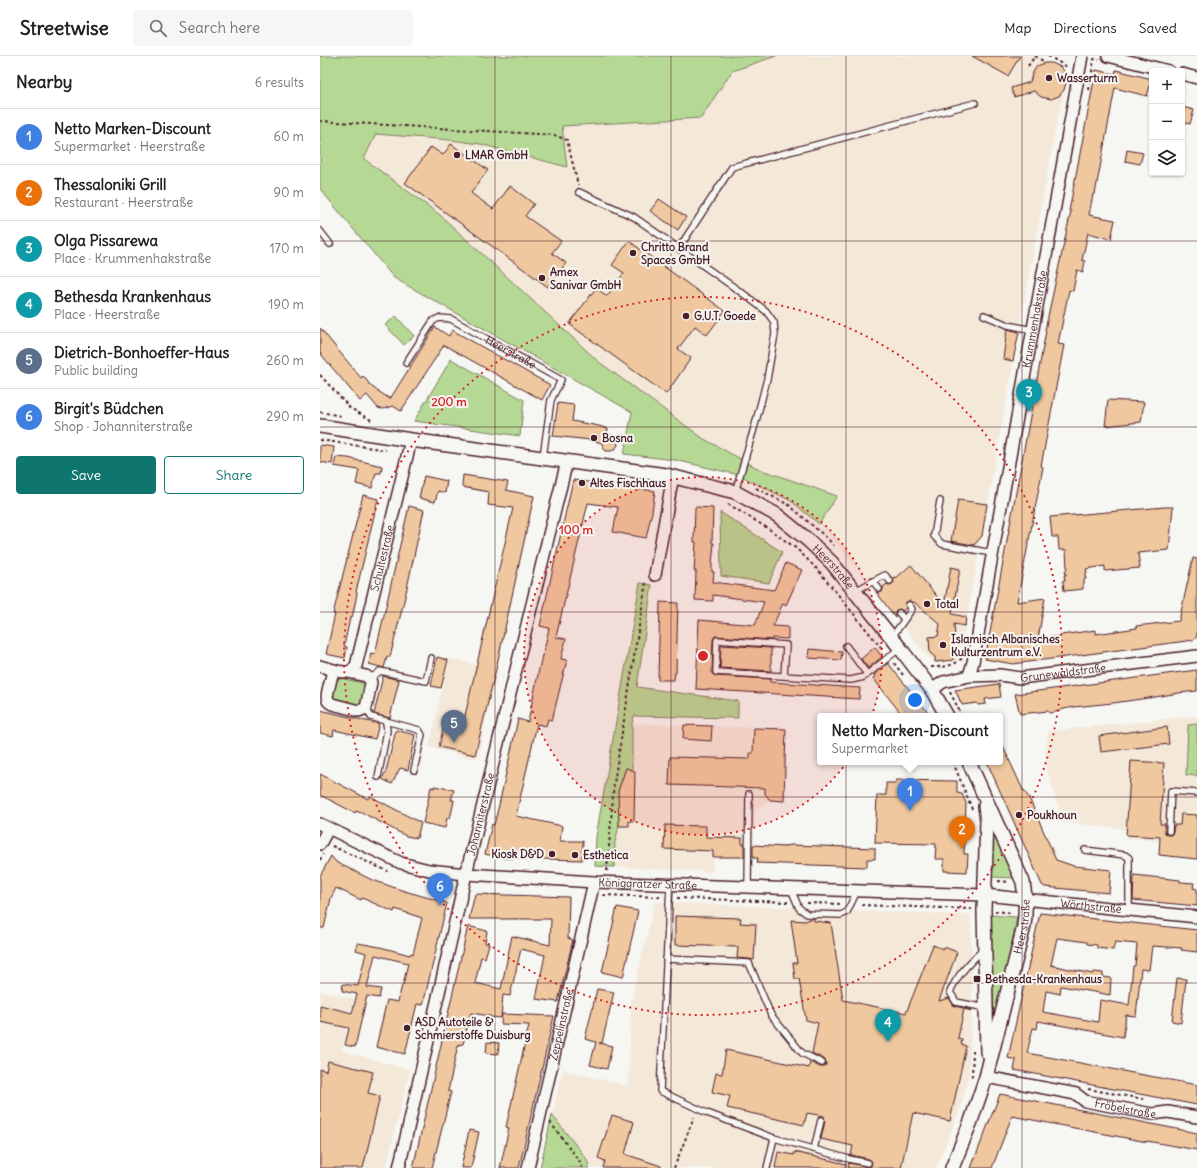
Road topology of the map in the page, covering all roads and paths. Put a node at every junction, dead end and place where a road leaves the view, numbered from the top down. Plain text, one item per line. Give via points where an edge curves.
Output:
1 (1035, 56) edge
2 (1082, 56) edge
3 (1105, 58) edge
4 (1043, 61) dead end
5 (1028, 66) dead end
6 (1154, 68) edge
7 (1185, 75) edge
8 (1197, 78) edge
9 (1088, 96) dead end
10 (975, 103) dead end
11 (320, 121) edge
12 (579, 192) joint
13 (320, 231) edge
14 (330, 244) dead end
15 (679, 248) junction
16 (984, 315) dead end
17 (1033, 330) junction
18 (406, 364) dead end
19 (320, 375) edge
20 (374, 421) dead end
21 (320, 426) edge
22 (411, 440) junction
23 (543, 458) junction
24 (567, 461) junction
25 (673, 476) junction
26 (735, 492) junction
27 (940, 501) dead end
28 (726, 503) dead end
29 (992, 553) junction
30 (655, 575) joint
31 (873, 581) junction
32 (890, 581) dead end
33 (879, 589) dead end
34 (854, 590) junction
35 (909, 606) dead end
36 (899, 613) dead end
37 (904, 619) junction
38 (891, 637) junction
39 (846, 646) dead end
40 (900, 648) junction
41 (1197, 656) edge
42 (889, 657) junction
43 (431, 658) dead end
44 (973, 662) junction
45 (320, 666) edge
46 (931, 667) dead end
47 (333, 670) junction
48 (348, 672) junction
49 (867, 674) junction
50 (784, 676) junction
51 (969, 676) junction
52 (370, 679) junction
53 (907, 680) dead end
54 (932, 690) junction
55 (366, 708) junction
56 (945, 713) edge
57 (386, 722) junction
58 (954, 765) edge
59 (970, 765) edge
60 (414, 770) dead end
61 (378, 777) dead end
62 (981, 788) junction
63 (1197, 793) edge
64 (749, 794) dead end
65 (973, 809) dead end
66 (324, 826) edge
67 (1169, 831) dead end
68 (320, 844) edge
69 (1084, 850) dead end
70 (607, 871) dead end
71 (466, 874) junction
72 (997, 881) dead end
73 (594, 882) junction
74 (1010, 882) dead end
75 (670, 884) junction
76 (748, 887) junction
77 (791, 889) junction
78 (857, 891) junction
79 (592, 894) junction
80 (985, 896) junction
81 (669, 898) junction
82 (1026, 899) junction
83 (797, 902) junction
84 (851, 904) junction
85 (1128, 910) junction
86 (978, 911) junction
87 (1014, 913) dead end
88 (1197, 917) edge
89 (985, 948) junction
90 (666, 959) junction
91 (986, 1008) junction
92 (974, 1048) dead end
93 (822, 1063) dead end
94 (987, 1073) junction
95 (972, 1078) dead end
96 (1083, 1088) dead end
97 (1144, 1100) dead end
98 (698, 1108) junction
99 (1197, 1117) edge
100 (547, 1118) dead end
101 (821, 1120) dead end
102 (774, 1138) junction
103 (814, 1149) junction
104 (868, 1163) dead end
105 (399, 1168) edge
106 (528, 1168) edge
107 (582, 1168) edge
108 (674, 1168) edge
109 (767, 1168) edge
110 (952, 1168) edge

1 - 4 path
1 - 5 path
2 - 17 street, Krummenhakstraße
3 - 6 street
3 - 9 path via 1094,59
7 - 8 street
10 - 15 lane via 732,167
11 - 12 path via 554,135 567,140
12 - 15 lane via 634,217
13 - 14 lane
15 - 26 lane via 766,311 774,322 775,334 767,379
16 - 17 lane via 1008,325
17 - 29 street, Krummenhakstraße
18 - 23 lane, Heerstraße via 433,321 439,318 450,319 561,380 551,400
19 - 20 path via 350,408
21 - 22 street, Heerstraße
22 - 23 street, Heerstraße
22 - 48 street, Schultestraße via 356,666
23 - 24 street, Heerstraße
24 - 25 street, Heerstraße
24 - 71 street, Johanniterstraße
25 - 26 street, Heerstraße
25 - 30 street
26 - 34 street, Heerstraße via 777,516 809,541 832,563
27 - 29 lane via 934,536 942,544
28 - 42 path via 797,549 818,570
29 - 44 street, Krummenhakstraße
30 - 70 path via 646,582 644,590 614,783
31 - 32 lane via 885,575
31 - 33 lane
31 - 34 lane
34 - 38 street, Heerstraße
35 - 37 lane via 912,609
36 - 37 lane
37 - 38 lane
38 - 40 street, Heerstraße
39 - 49 lane
40 - 42 lane
40 - 54 street, Heerstraße
41 - 51 street, Grunewaldstraße via 1020,678 1000,675
42 - 49 lane
42 - 53 path
43 - 52 lane via 426,681 380,671
44 - 46 path via 961,659 955,664
44 - 51 street, Krummenhakstraße
45 - 47 street
47 - 48 street
47 - 55 street via 328,701 359,711
48 - 52 street
49 - 50 lane via 851,680
50 - 50 lane via 716,672 717,640 786,645
51 - 54 street, Grunewaldstraße via 943,682
52 - 55 street
54 - 56 street, Heerstraße
55 - 57 lane via 371,718
57 - 60 lane via 419,730 422,735
57 - 61 lane via 387,731
58 - 65 path
59 - 62 street, Heerstraße
62 - 80 street, Heerstraße via 987,820
62 - 82 street, Heerstraße via 1023,882
63 - 67 lane via 1171,791
64 - 76 lane
66 - 68 street
66 - 71 street, Königgrätzer Straße via 402,863 429,870
69 - 85 lane via 1125,854 1129,858
71 - 73 street, Königgrätzer Straße
71 - 105 street, Johanniterstraße
72 - 74 path
73 - 75 street, Königgrätzer Straße
73 - 79 street, Zeppelinstraße
75 - 76 street, Königgrätzer Straße
75 - 81 lane
76 - 77 street, Königgrätzer Straße
77 - 78 street, Königgrätzer Straße
77 - 83 lane
78 - 80 street, Königgrätzer Straße
78 - 84 lane
79 - 81 path
79 - 106 street, Zeppelinstraße
80 - 82 street, Wörthstraße
80 - 86 street, Heerstraße
81 - 83 path
81 - 90 lane
82 - 85 street, Wörthstraße
82 - 94 street, Heerstraße via 1024,926
83 - 84 path
83 - 84 lane via 799,908 807,914 841,915 847,912
84 - 86 path
85 - 88 street, Wörthstraße
86 - 87 path
86 - 89 street, Heerstraße
89 - 91 street, Heerstraße
89 - 91 lane via 969,963 950,992 956,1002
90 - 93 lane via 749,963 771,1014 802,1053
90 - 98 lane via 660,1091
91 - 94 street, Heerstraße
92 - 95 path
94 - 99 street, Fröbelstraße via 1076,1094 1085,1101 1152,1114 1168,1112
94 - 110 street, Heerstraße
96 - 97 path
98 - 102 lane
98 - 108 path
100 - 107 path
101 - 103 lane
102 - 103 lane
102 - 109 lane
103 - 104 lane

